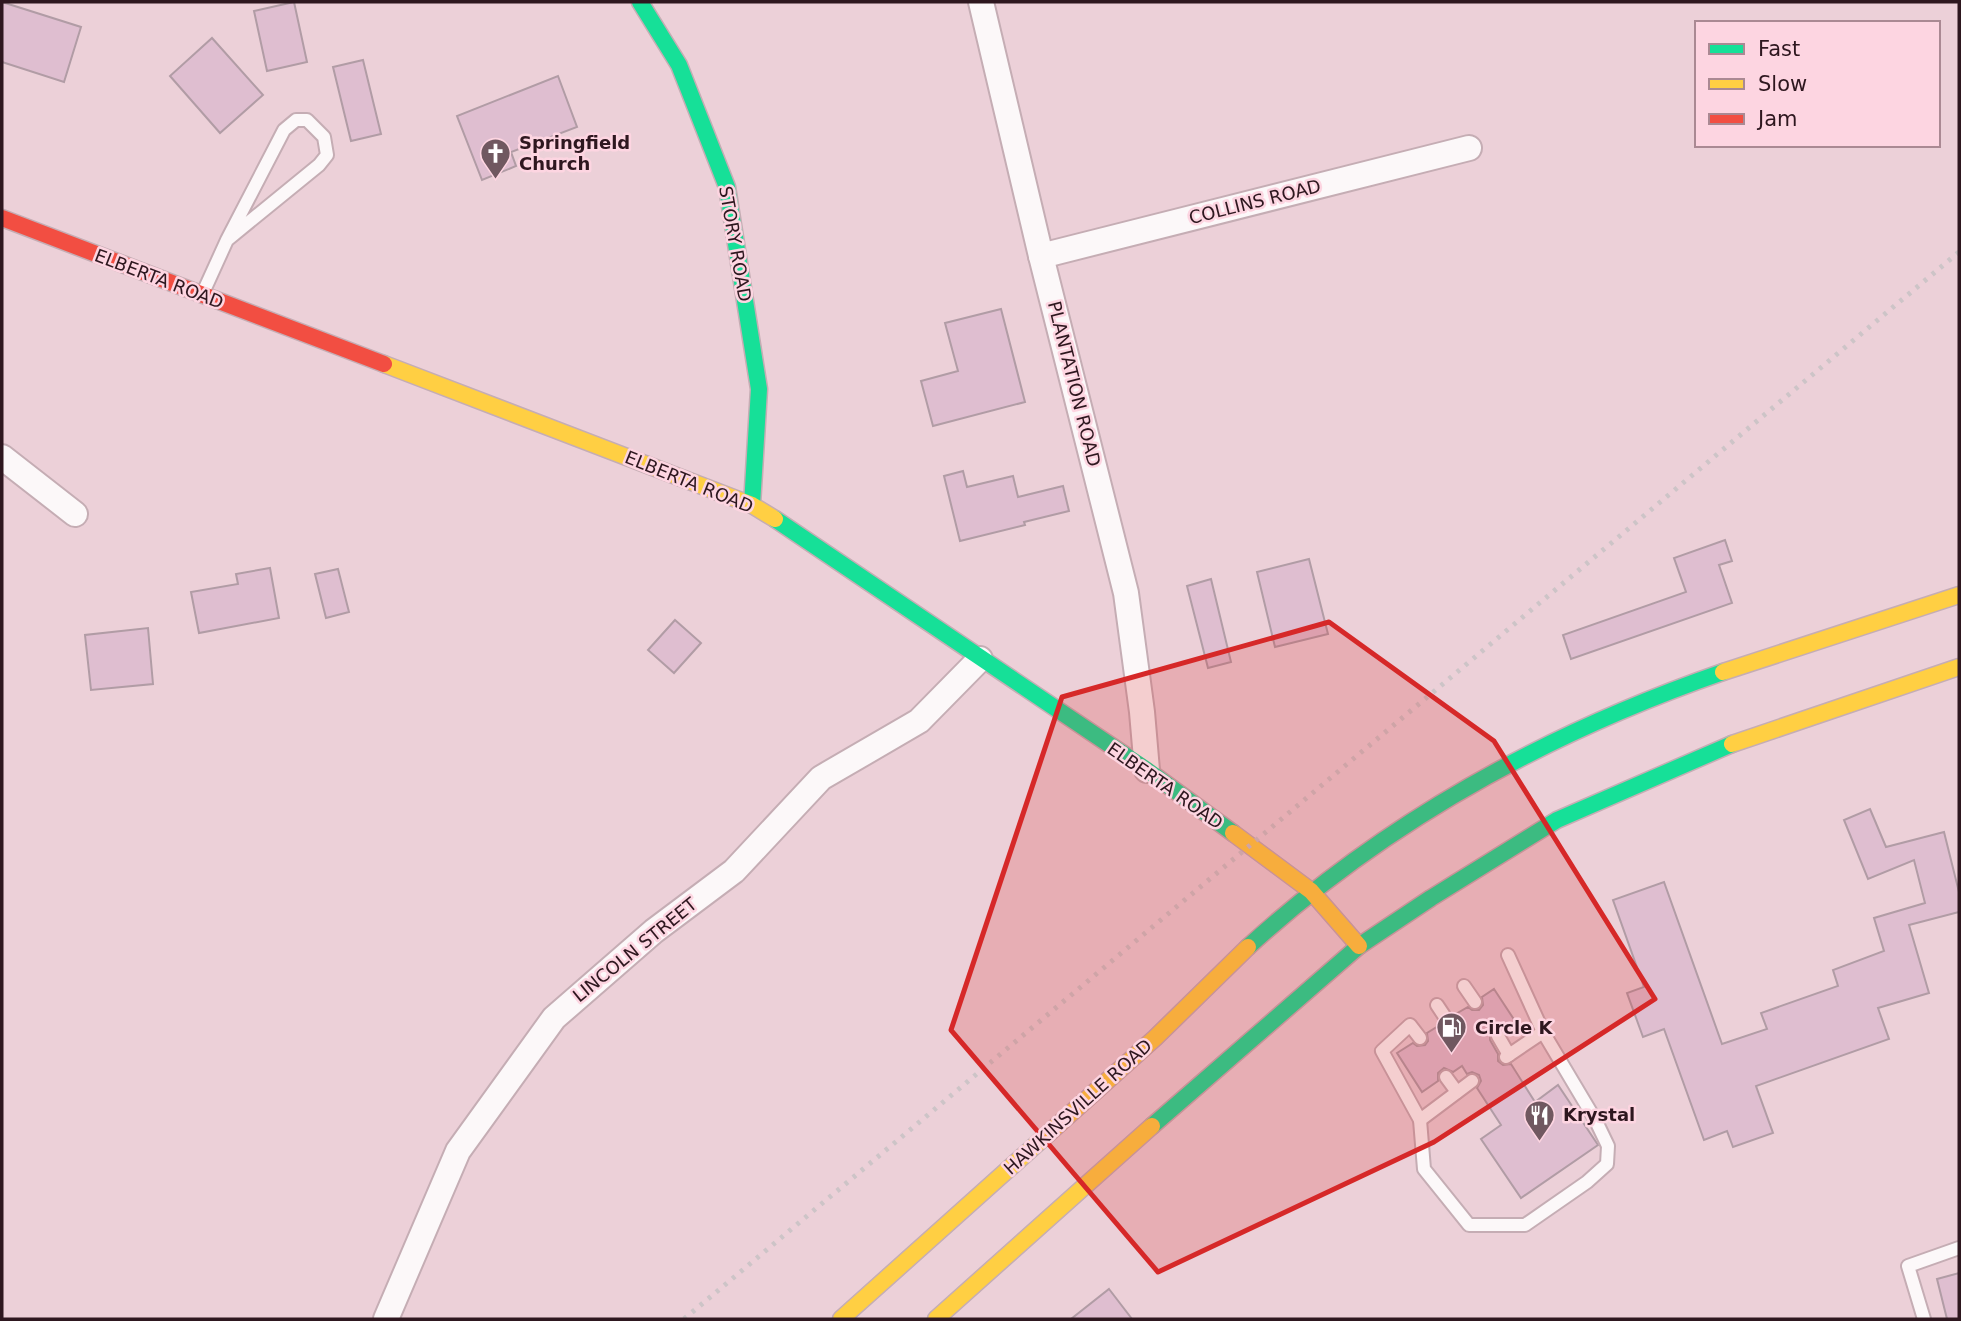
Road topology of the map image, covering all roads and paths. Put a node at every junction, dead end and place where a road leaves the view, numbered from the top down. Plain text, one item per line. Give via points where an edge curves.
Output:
1 (640, 2) edge
2 (981, 2) edge
3 (1469, 148) dead end
4 (2, 218) edge
5 (227, 240) junction
6 (1041, 256) junction
7 (202, 295) junction
8 (2, 457) edge
9 (752, 505) junction
10 (75, 514) dead end
11 (1959, 595) edge
12 (980, 659) junction
13 (1959, 667) edge
14 (1147, 770) junction
15 (1311, 891) junction
16 (1359, 946) junction
17 (1508, 955) dead end
18 (1464, 986) dead end
19 (1475, 1002) dead end
20 (1437, 1005) dead end
21 (1447, 1020) dead end
22 (1543, 1032) junction
23 (1497, 1036) dead end
24 (1420, 1038) dead end
25 (1446, 1077) dead end
26 (1472, 1081) dead end
27 (1457, 1092) junction
28 (1420, 1121) junction
29 (1959, 1248) edge
30 (386, 1319) edge
31 (841, 1319) edge
32 (936, 1319) edge
33 (1924, 1319) edge

1 - 9 main road, STORY ROAD via 679,65 727,187 759,389
2 - 6 street, PLANTATION ROAD
3 - 6 street, COLLINS ROAD
4 - 7 main road, ELBERTA ROAD
5 - 5 lane via 284,130 296,120 307,120 324,138 327,155
5 - 7 lane
6 - 14 street, PLANTATION ROAD via 1126,593
7 - 9 main road, ELBERTA ROAD
8 - 10 street
9 - 12 main road, ELBERTA ROAD
11 - 15 main road, HAWKINSVILLE ROAD via 1661,694 1523,755 1387,835
12 - 14 main road, ELBERTA ROAD
12 - 30 street, LINCOLN STREET via 919,721 821,778 734,871 654,931 554,1018 458,1151
13 - 16 main road via 1739,741 1557,820
14 - 15 main road, ELBERTA ROAD
15 - 16 main road, ELBERTA ROAD
15 - 31 main road, HAWKINSVILLE ROAD
16 - 32 main road
17 - 22 lane
18 - 19 lane
20 - 21 lane
22 - 23 lane via 1508,1056
22 - 28 lane via 1608,1146 1607,1164 1587,1182 1525,1225 1469,1225 1424,1169
24 - 28 lane via 1410,1026 1382,1051
25 - 27 lane
26 - 27 lane
27 - 28 lane
29 - 33 lane via 1908,1266

